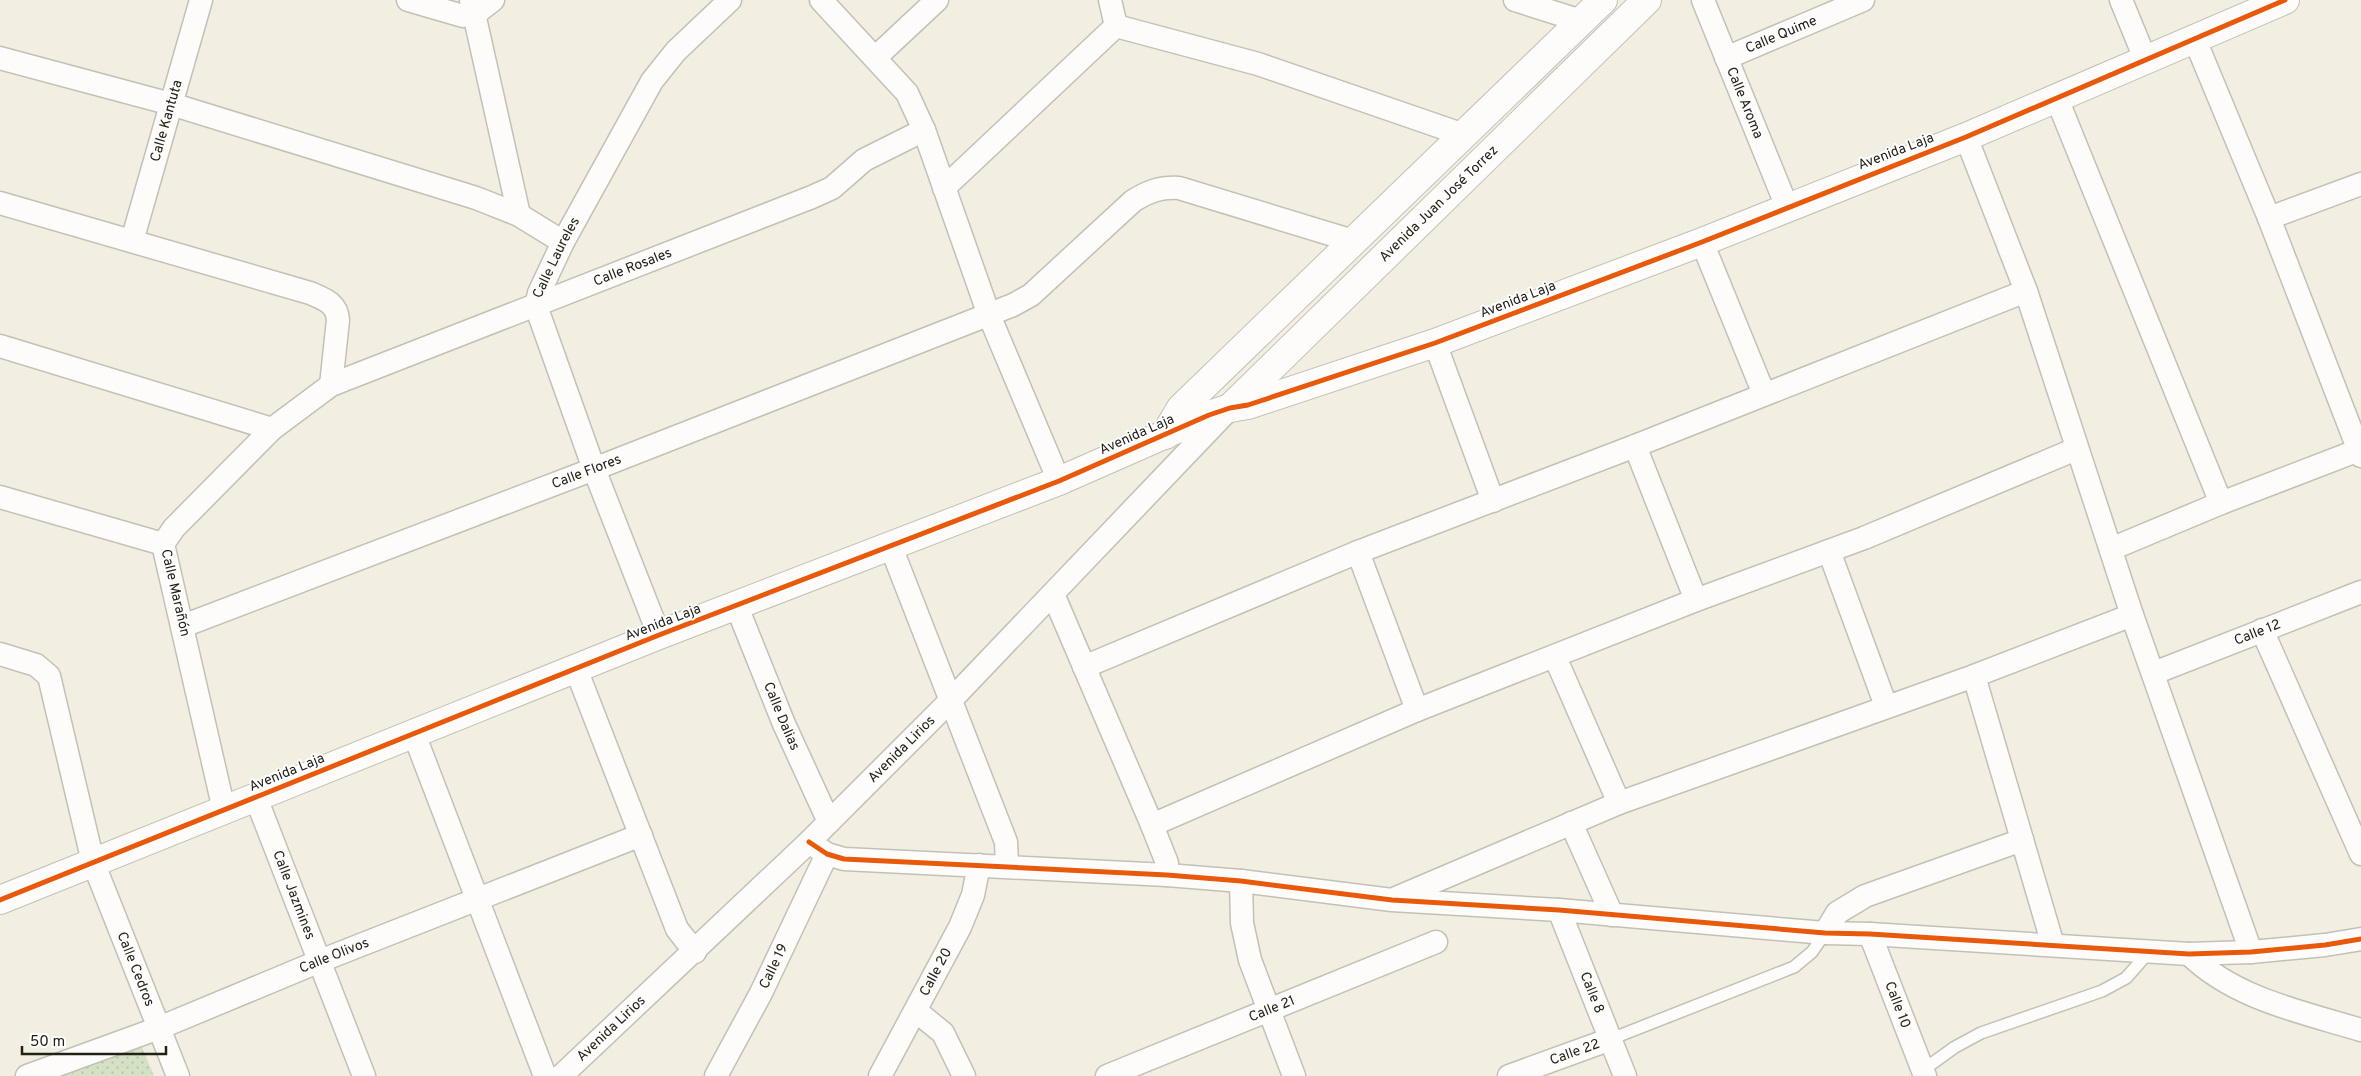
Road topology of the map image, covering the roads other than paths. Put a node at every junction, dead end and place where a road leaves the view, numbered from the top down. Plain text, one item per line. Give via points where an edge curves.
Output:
1 (201, 0) edge
2 (408, 0) edge
3 (493, 0) edge
4 (730, 0) edge
5 (821, 0) edge
6 (937, 0) edge
7 (1110, 0) edge
8 (1515, 0) edge
9 (1603, 0) edge
10 (1647, 0) edge
11 (1703, 0) edge
12 (1863, 0) edge
13 (2121, 0) edge
14 (2281, 1) edge
15 (473, 7) edge
16 (1582, 21) junction
17 (1116, 26) junction
18 (2195, 40) junction
19 (876, 57) junction
20 (0, 58) edge
21 (1726, 58) junction
22 (2146, 61) junction
23 (2057, 98) junction
24 (171, 104) junction
25 (924, 130) junction
26 (1464, 135) junction
27 (1966, 137) junction
28 (2361, 184) edge
29 (944, 188) junction
30 (0, 203) edge
31 (1787, 207) junction
32 (519, 215) junction
33 (2269, 218) junction
34 (132, 241) junction
35 (1353, 241) junction
36 (563, 242) junction
37 (1702, 242) junction
38 (2026, 291) junction
39 (536, 306) junction
40 (989, 315) junction
41 (1435, 344) junction
42 (0, 346) edge
43 (331, 386) junction
44 (1764, 394) junction
45 (1230, 408) junction
46 (272, 429) junction
47 (1165, 434) junction
48 (1635, 446) junction
49 (2076, 449) junction
50 (2360, 453) edge
51 (594, 469) junction
52 (1059, 481) junction
53 (0, 497) edge
54 (1493, 501) junction
55 (2221, 503) junction
56 (163, 544) junction
57 (891, 547) junction
58 (2111, 549) junction
59 (1829, 551) junction
60 (1358, 552) junction
61 (2361, 592) edge
62 (1053, 594) junction
63 (1696, 600) junction
64 (737, 607) junction
65 (2132, 615) junction
66 (183, 626) junction
67 (2262, 630) junction
68 (659, 636) junction
69 (0, 654) edge
70 (1555, 657) junction
71 (1084, 667) junction
72 (576, 669) junction
73 (2154, 673) junction
74 (1974, 676) junction
75 (952, 699) junction
76 (1886, 706) junction
77 (1417, 710) junction
78 (414, 734) junction
79 (256, 798) junction
80 (1619, 803) junction
81 (224, 810) junction
82 (829, 822) junction
83 (1571, 823) junction
84 (1152, 825) junction
85 (641, 835) junction
86 (2022, 840) junction
87 (818, 848) junction
88 (2361, 854) edge
89 (93, 862) junction
90 (979, 865) junction
91 (1007, 866) junction
92 (1167, 875) junction
93 (1241, 881) junction
94 (0, 900) edge
95 (478, 900) junction
96 (1392, 900) junction
97 (1559, 910) junction
98 (1612, 914) junction
99 (1825, 933) junction
100 (1870, 934) junction
101 (2361, 939) edge
102 (1436, 942) dead end
103 (2053, 945) junction
104 (695, 952) junction
105 (2149, 952) junction
106 (2251, 952) junction
107 (2189, 954) junction
108 (320, 961) junction
109 (916, 1011) junction
110 (1268, 1011) junction
111 (159, 1028) junction
112 (2361, 1030) edge
113 (1612, 1039) junction
114 (1918, 1074) edge
115 (27, 1076) edge
116 (178, 1076) edge
117 (364, 1076) edge
118 (545, 1076) edge
119 (561, 1076) edge
120 (716, 1076) edge
121 (880, 1076) edge
122 (964, 1076) edge
123 (1107, 1076) edge
124 (1294, 1076) edge
125 (1509, 1076) edge
126 (1626, 1076) edge

1 - 24 street, Calle Kantuta
2 - 15 street via 463,16
3 - 15 street
4 - 36 street, Calle Laureles via 676,51 652,81
5 - 19 street
6 - 19 street
7 - 17 street
8 - 16 street
9 - 16 street
10 - 45 street, Avenida Juan José Torrez
11 - 21 street, Calle Aroma
12 - 21 street, Calle Quime
13 - 22 street
14 - 18 street, Avenida Laja
15 - 32 street
16 - 26 street
17 - 26 street via 1258,64
17 - 29 street
18 - 22 street, Avenida Laja
18 - 33 street
19 - 25 street via 907,93
20 - 24 street
21 - 31 street, Calle Aroma
22 - 23 street, Avenida Laja
23 - 27 street, Avenida Laja
23 - 55 street
24 - 32 street via 476,198
24 - 34 street, Calle Kantuta
25 - 29 street
25 - 39 street, Calle Rosales via 864,160 832,188
26 - 35 street
27 - 31 street, Avenida Laja
27 - 38 street
28 - 33 street
29 - 40 street
30 - 34 street
31 - 37 street, Avenida Laja
32 - 36 street
33 - 50 street
34 - 43 street via 329,301 337,310 338,320
35 - 40 street, Calle Flores via 1179,188 1161,187 1132,201 1031,295
35 - 47 street via 1181,408
36 - 39 street, Calle Laureles
37 - 41 street, Avenida Laja
37 - 44 street
38 - 44 street
38 - 49 street
39 - 43 street, Calle Rosales
39 - 51 street, Calle Laureles
40 - 51 street, Calle Flores
40 - 52 street
41 - 45 street, Avenida Laja via 1248,406
41 - 54 street
42 - 46 street
43 - 46 street, Calle Marañón
44 - 48 street
45 - 47 street, Avenida Laja
45 - 62 street, Avenida Lirios
46 - 56 street, Calle Marañón via 174,528
47 - 52 street, Avenida Laja
48 - 54 street
48 - 63 street
49 - 58 street
49 - 59 street
50 - 55 street
51 - 66 street, Calle Flores
51 - 68 street, Calle Laureles
52 - 57 street, Avenida Laja
53 - 56 street
54 - 60 street
55 - 58 street
56 - 66 street, Calle Marañón
57 - 64 street, Avenida Laja
57 - 75 street
58 - 65 street
59 - 63 street
59 - 76 street
60 - 71 street
60 - 77 street
61 - 67 street, Calle 12
62 - 71 street
62 - 75 street, Avenida Lirios
63 - 70 street
64 - 68 street, Avenida Laja
64 - 82 street, Calle Dalias via 784,724
65 - 73 street
65 - 74 street
66 - 81 street, Calle Marañón
67 - 73 street, Calle 12
67 - 88 street
68 - 72 street, Avenida Laja
69 - 89 street, Calle Cedros via 36,665 48,676
70 - 77 street
70 - 80 street
71 - 84 street
72 - 78 street, Avenida Laja
72 - 85 street
73 - 106 street
74 - 76 street
74 - 86 street
75 - 82 street, Avenida Lirios
75 - 91 street via 1006,842
76 - 80 street
77 - 84 street
78 - 79 street, Avenida Laja
78 - 95 street
79 - 81 street, Avenida Laja
79 - 108 street, Calle Jazmines
80 - 83 street
81 - 89 street, Avenida Laja
82 - 87 street, Avenida Lirios
83 - 96 street
83 - 98 street
84 - 92 street via 1167,863
85 - 95 street, Calle Olivos
85 - 104 street via 677,929
86 - 99 street via 1865,896 1837,914
86 - 103 street
87 - 90 street via 844,859
87 - 104 street, Avenida Lirios
87 - 120 street, Calle 19 via 761,993
89 - 94 street, Avenida Laja
89 - 111 street, Calle Cedros
90 - 91 street
90 - 109 street, Calle 20 via 973,895 960,927
91 - 92 street
92 - 93 street
93 - 96 street
93 - 110 street via 1242,923 1250,960
95 - 108 street, Calle Olivos
95 - 118 street
96 - 97 street
97 - 98 street
97 - 113 street, Calle 8
98 - 99 street
99 - 100 street
99 - 113 lane via 1812,952 1794,967
100 - 103 street
100 - 114 street, Calle 10
101 - 106 street
102 - 110 street, Calle 21
103 - 105 street
104 - 119 street, Avenida Lirios
105 - 107 street
105 - 114 lane via 2126,978 2102,991 1981,1033
106 - 107 street
107 - 112 street via 2225,983 2256,997
108 - 111 street, Calle Olivos
108 - 117 street, Calle Jazmines
109 - 121 street, Calle 20
109 - 122 street via 943,1033
110 - 123 street, Calle 21
110 - 124 street
111 - 115 street, Calle Olivos
111 - 116 street, Calle Cedros
113 - 125 street, Calle 22
113 - 126 street, Calle 8

